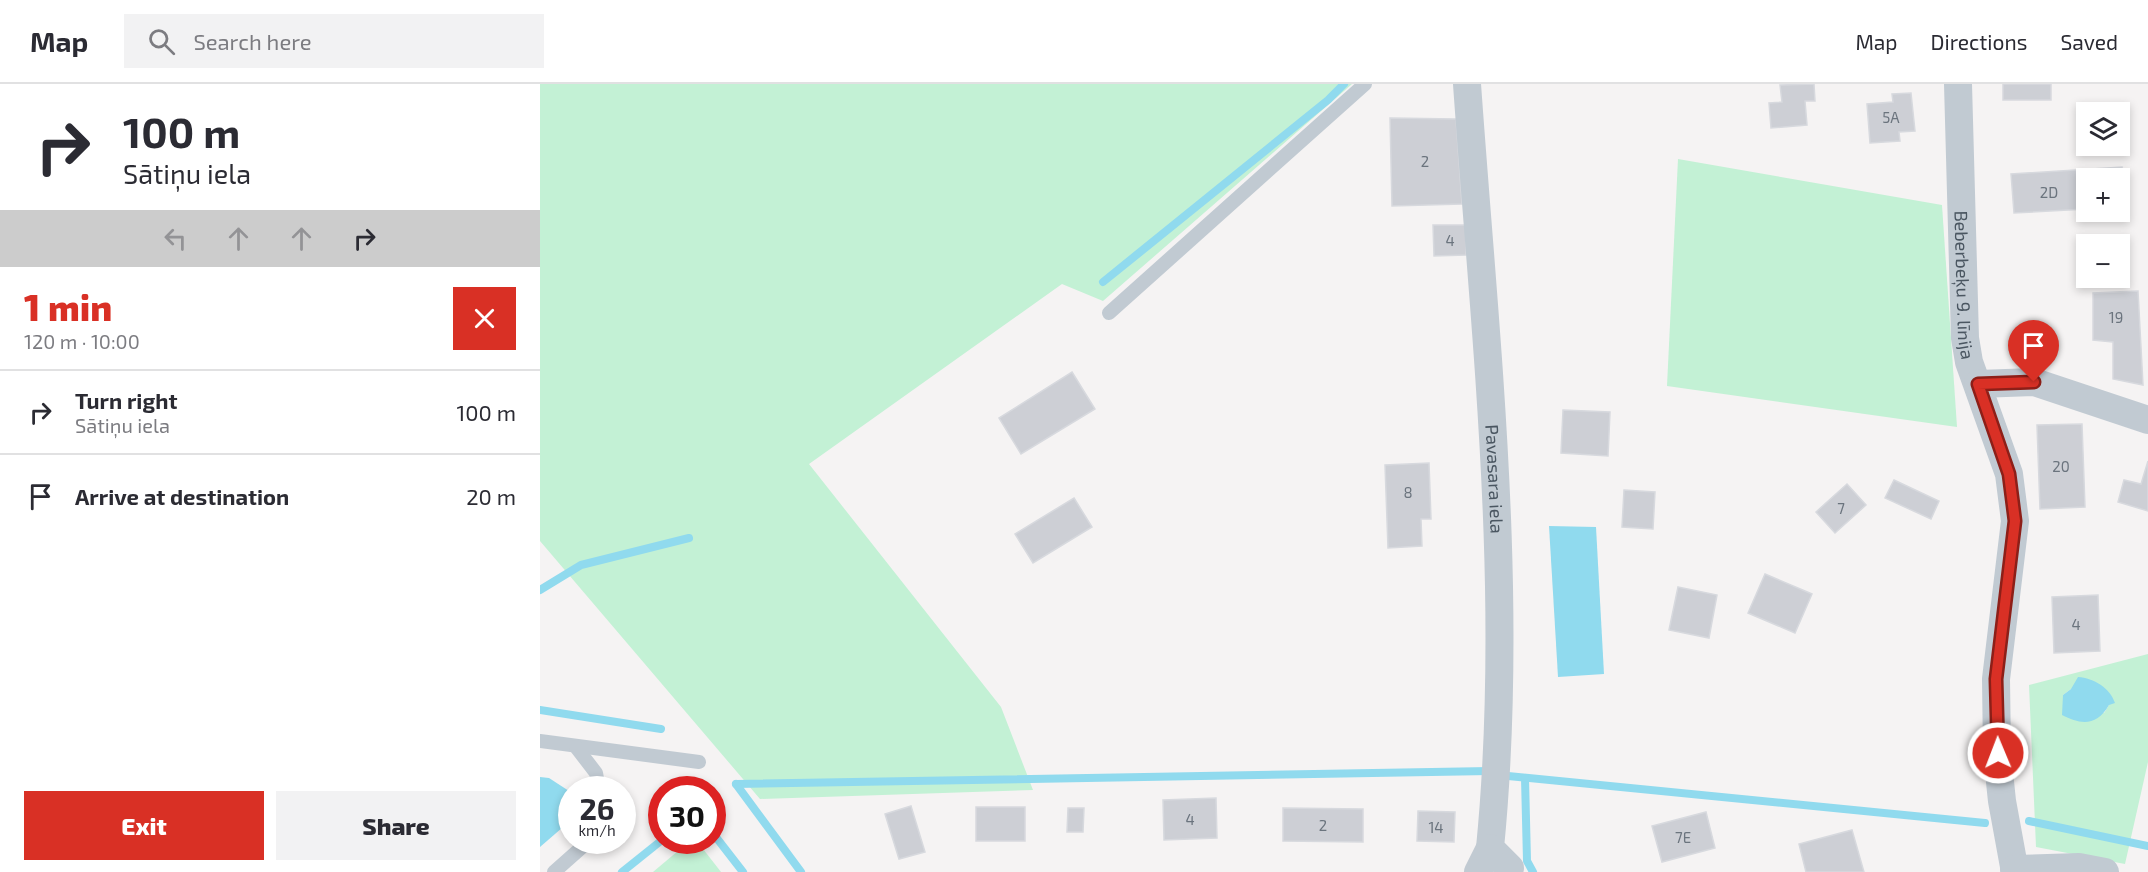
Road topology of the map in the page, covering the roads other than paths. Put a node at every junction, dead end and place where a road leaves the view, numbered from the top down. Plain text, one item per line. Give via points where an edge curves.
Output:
1 (1365, 84) edge
2 (1467, 84) edge
3 (1958, 84) edge
4 (1109, 313) dead end
5 (1978, 384) junction
6 (2148, 420) edge
7 (540, 741) edge
8 (576, 747) junction
9 (699, 762) dead end
10 (597, 776) edge
11 (574, 854) edge
12 (1484, 860) edge
13 (1510, 868) dead end
14 (2014, 870) edge
15 (554, 872) edge
16 (2105, 872) edge

1 - 4 lane
2 - 12 street, Pavasara iela via 1498,513 1499,762
3 - 5 street, Beberbeķu 9. līnija via 1965,338
5 - 6 street via 2034,382
5 - 14 street, Beberbeķu 9. līnija via 2009,474 2015,521 1996,679 2000,777
7 - 8 lane
8 - 9 lane
8 - 10 lane
11 - 15 lane
12 - 13 street, Pavasara iela
14 - 16 street via 2079,867

